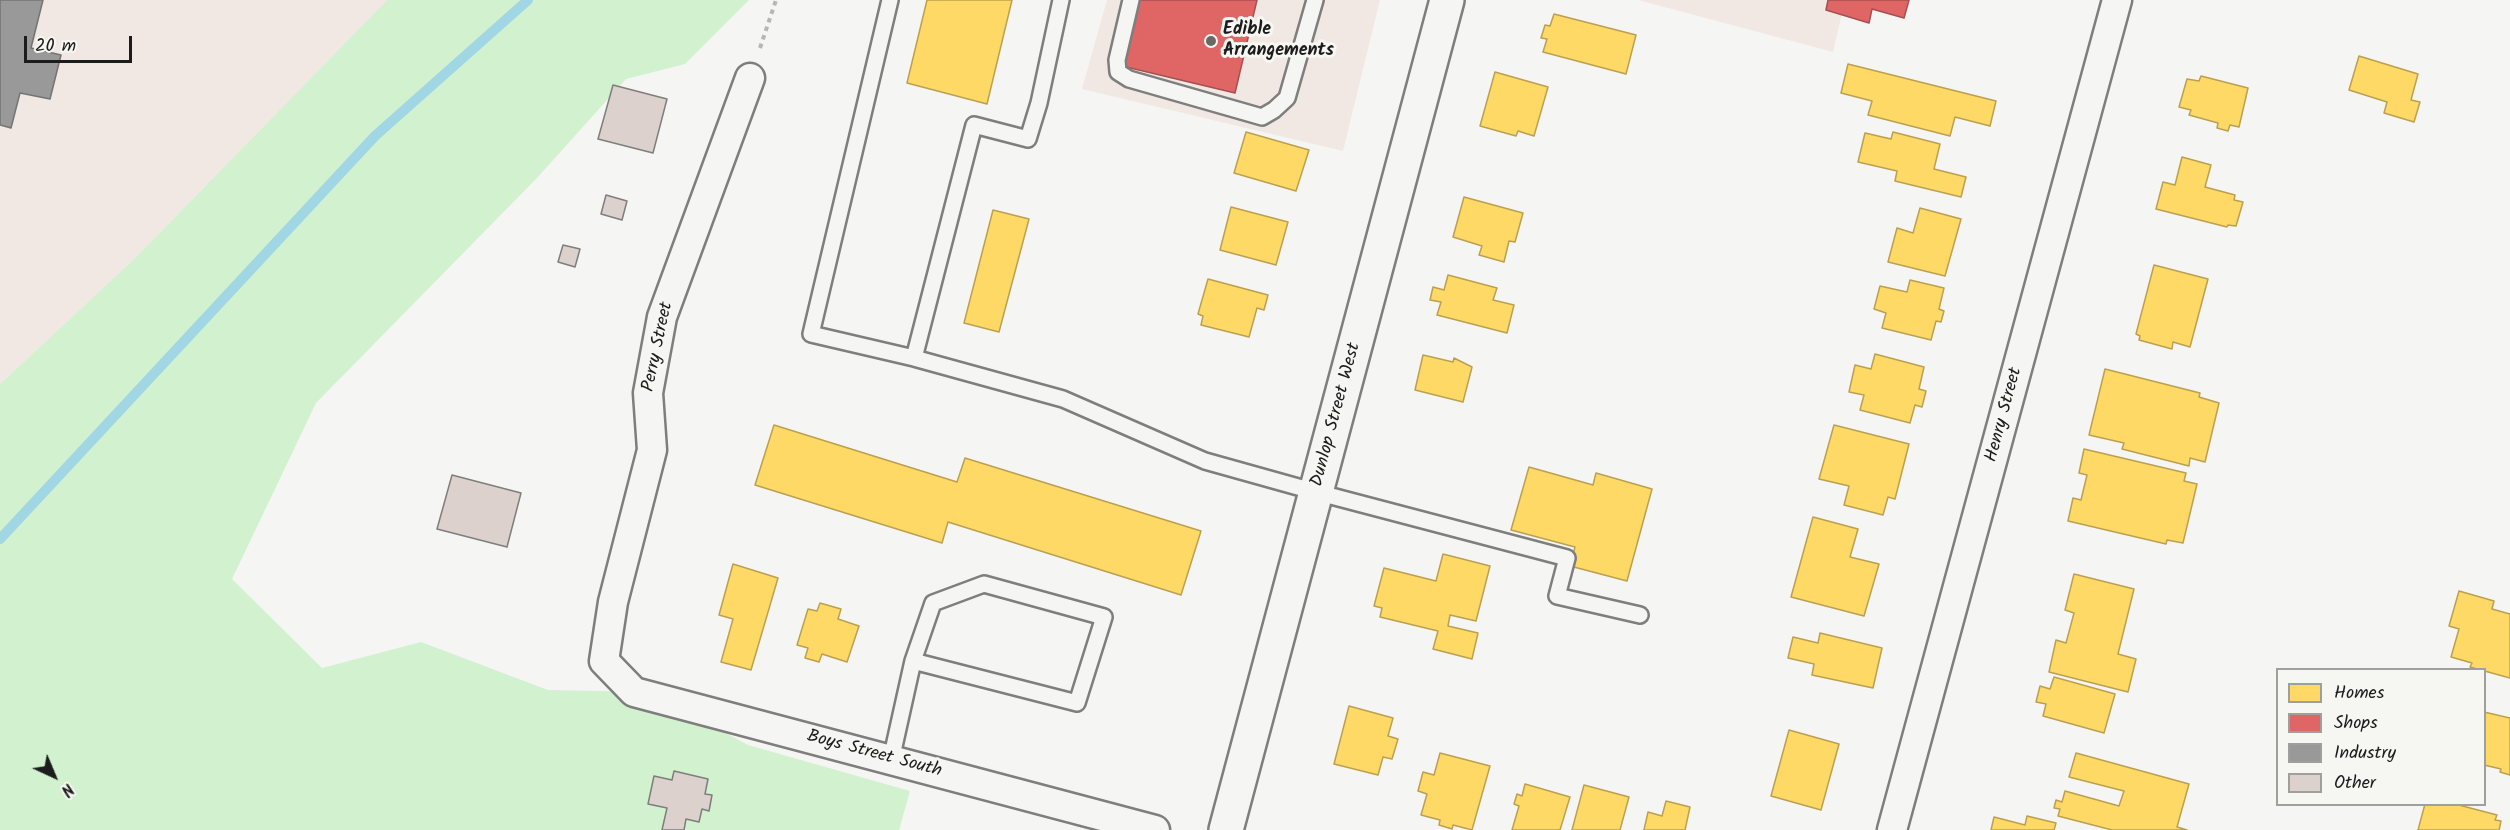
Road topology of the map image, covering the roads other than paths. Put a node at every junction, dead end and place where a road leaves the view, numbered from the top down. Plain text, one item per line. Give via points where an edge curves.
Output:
1 (890, 0) edge
2 (1061, 0) edge
3 (1131, 0) edge
4 (1315, 0) edge
5 (1447, 0) edge
6 (2117, 0) edge
7 (750, 78) road end
8 (914, 358) junction
9 (1316, 492) junction
10 (1640, 615) dead end
11 (604, 661) joint
12 (913, 661) junction
13 (891, 760) junction
14 (1155, 830) edge
15 (1226, 830) edge
16 (1892, 830) edge

1 - 8 lane via 811,334
2 - 8 lane via 1028,139 974,125
3 - 4 lane via 1117,60 1118,72 1129,79 1262,117 1287,98
5 - 9 main road, Dunlop Street West
6 - 16 street, Henry Street
7 - 11 street, Perry Street via 662,317 648,393 652,450 613,602
8 - 9 lane via 1063,399 1205,461
9 - 10 lane via 1567,558 1557,596
9 - 15 main road, Dunlop Street West
11 - 13 street, Boys Street South via 634,692
12 - 12 lane via 933,603 984,584 1104,617 1077,703
12 - 13 lane
13 - 14 street, Boys Street South

